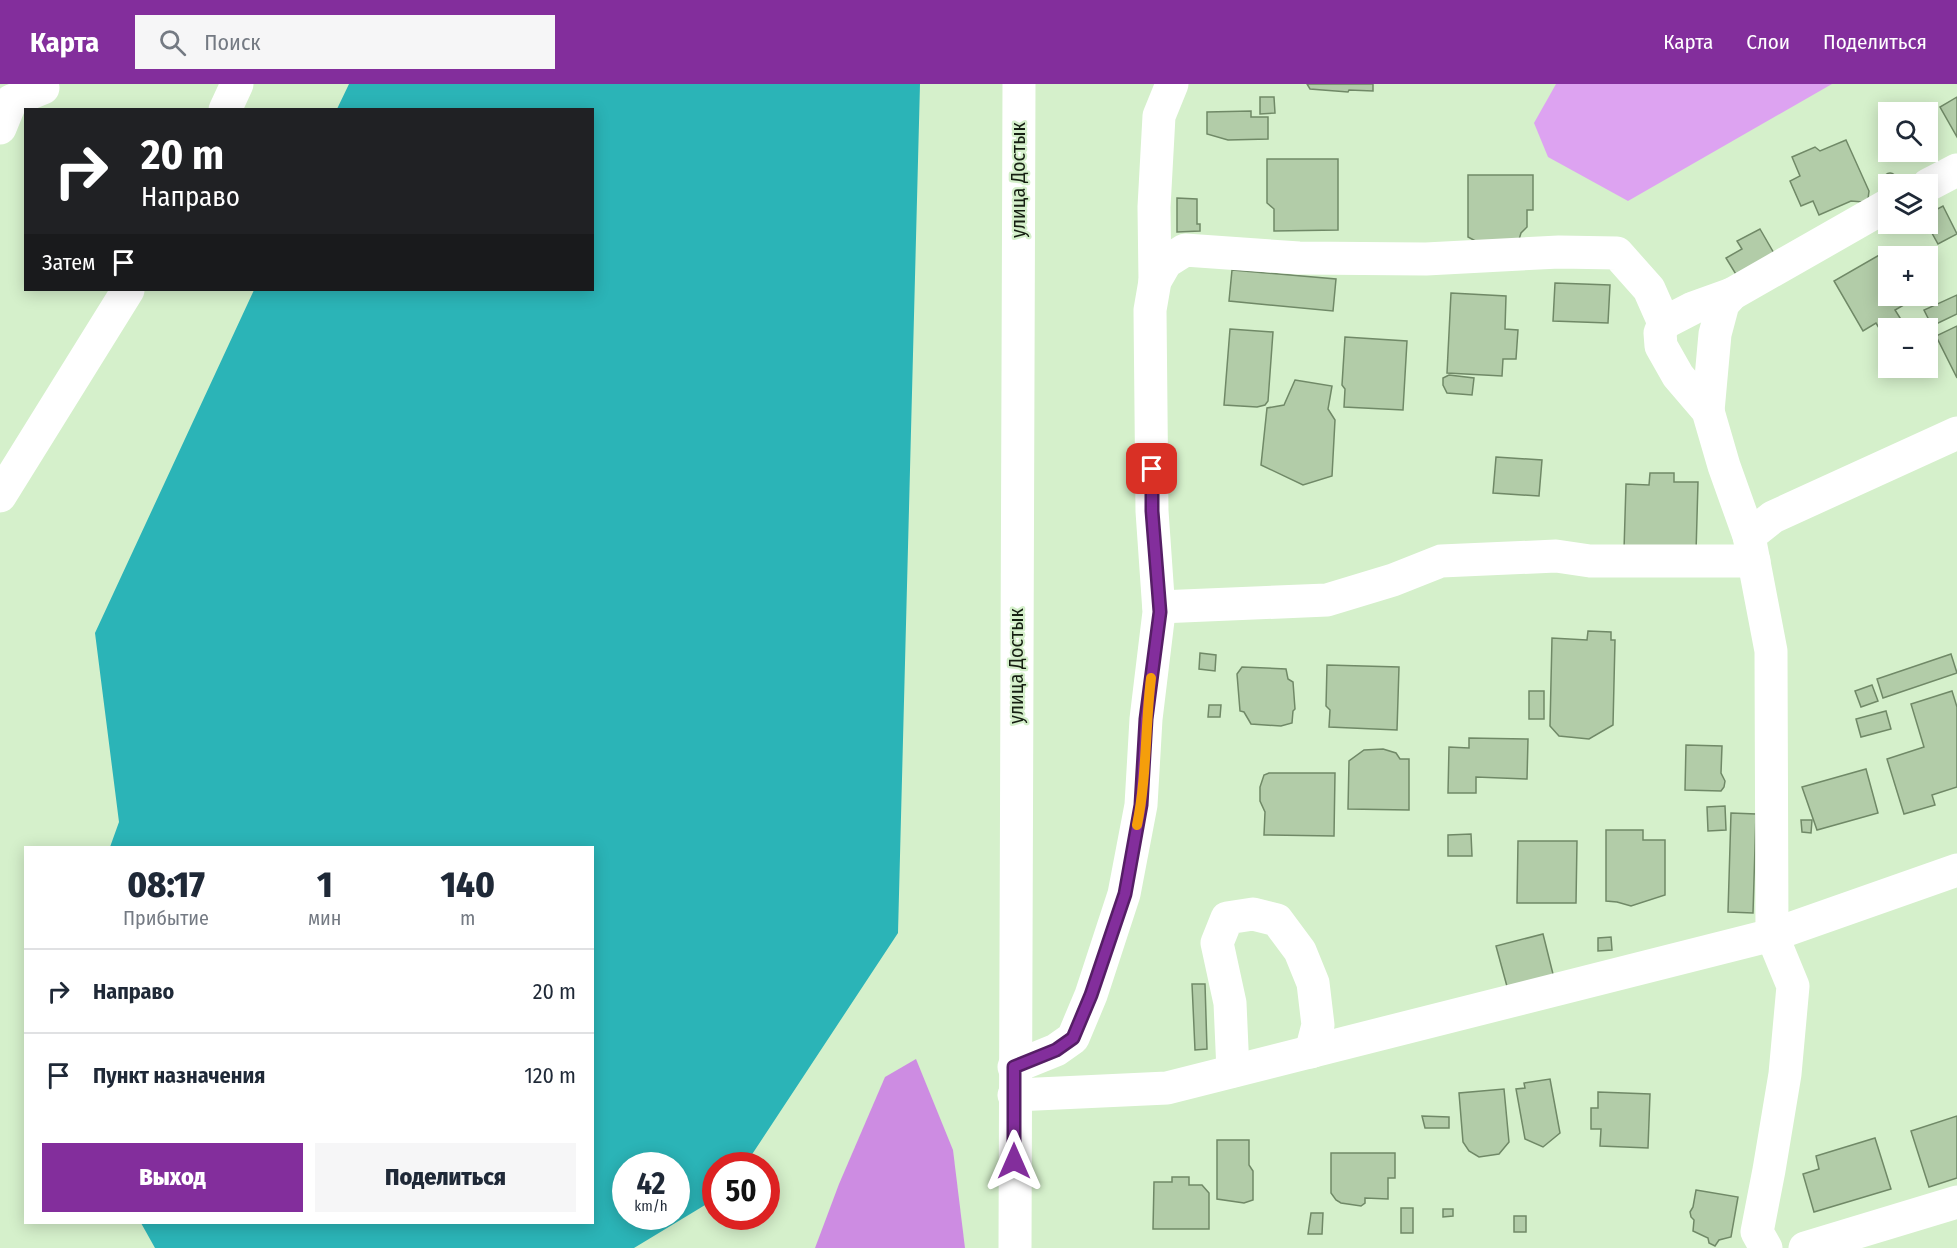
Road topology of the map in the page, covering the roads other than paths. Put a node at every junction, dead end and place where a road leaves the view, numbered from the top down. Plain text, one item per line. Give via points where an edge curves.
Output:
1 (237, 84) edge
2 (1019, 84) edge
3 (1172, 84) edge
4 (44, 87) dead end
5 (226, 108) edge
6 (0, 128) edge
7 (1957, 170) edge
8 (1938, 180) edge
9 (1878, 211) edge
10 (1155, 281) junction
11 (127, 291) edge
12 (1732, 294) junction
13 (1665, 323) junction
14 (1708, 411) junction
15 (1957, 432) edge
16 (0, 496) edge
17 (1751, 548) junction
18 (1159, 607) junction
19 (1957, 870) edge
20 (1772, 935) junction
21 (1073, 1038) junction
22 (1311, 1052) junction
23 (1233, 1071) junction
24 (1014, 1081) junction
25 (1066, 1093) junction
26 (1957, 1202) edge
27 (1015, 1248) edge
28 (1766, 1248) edge
29 (1805, 1248) edge

1 - 5 street
2 - 24 street, улица Достык
3 - 10 street via 1159,116
4 - 6 street via 11,101
7 - 8 street
9 - 12 street
10 - 13 street via 1166,262 1185,250 1299,258 1617,254 1649,289
10 - 18 street via 1150,310 1152,511
11 - 16 street
12 - 13 street
12 - 14 street via 1723,304 1715,334
13 - 14 street via 1660,333 1661,346 1678,376
14 - 17 street
15 - 17 street via 1773,517
17 - 18 street via 1590,561 1556,556 1441,561 1327,600
17 - 20 street via 1771,651
18 - 21 street via 1141,805 1125,894
19 - 20 street
20 - 22 street
20 - 28 street via 1793,986 1785,1074 1757,1232
21 - 24 street
21 - 25 street
22 - 23 street
22 - 23 street via 1318,1025 1312,983 1299,951 1277,920 1253,914 1227,918 1217,942 1230,1003
23 - 25 street via 1167,1088
24 - 25 street
24 - 27 street, улица Достык
26 - 29 street

